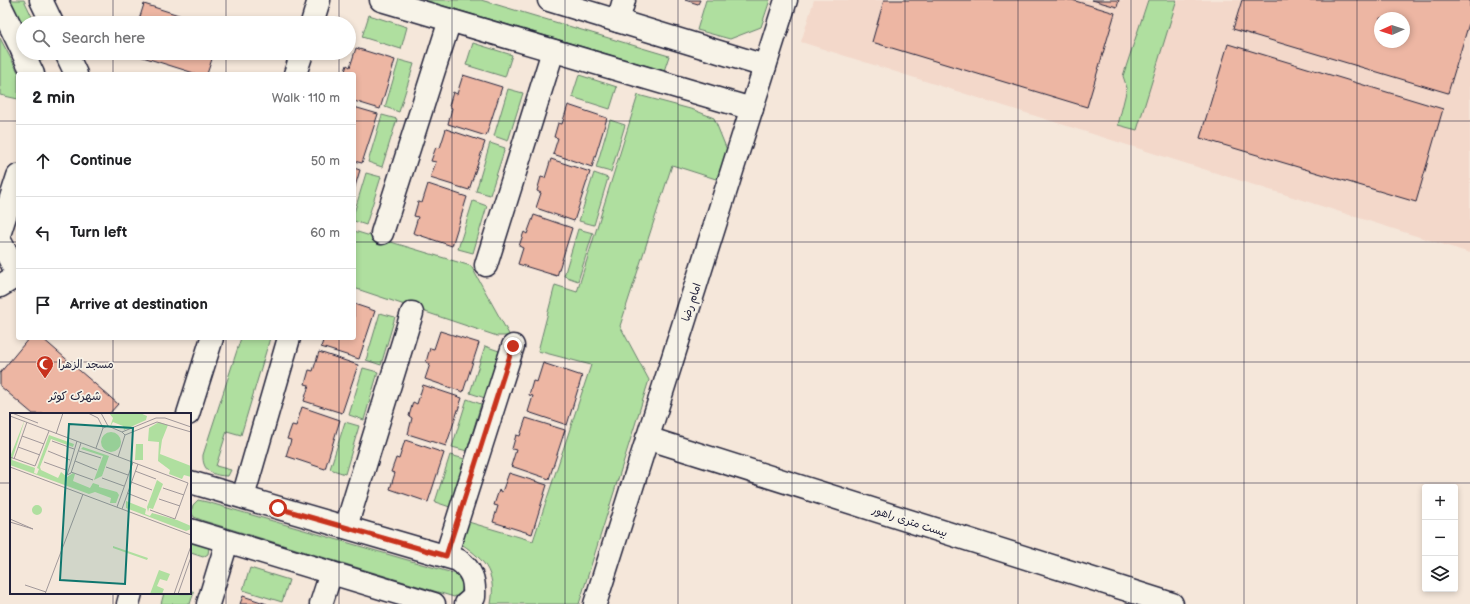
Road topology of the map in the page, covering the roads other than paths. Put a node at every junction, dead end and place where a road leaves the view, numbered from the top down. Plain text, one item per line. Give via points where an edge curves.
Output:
1 (41, 0) edge
2 (319, 0) edge
3 (381, 0) edge
4 (549, 0) edge
5 (624, 0) edge
6 (786, 0) edge
7 (0, 5) edge
8 (49, 16) edge
9 (314, 16) edge
10 (450, 20) junction
11 (618, 21) junction
12 (16, 38) edge
13 (553, 51) junction
14 (26, 60) edge
15 (69, 60) edge
16 (300, 60) edge
17 (765, 66) junction
18 (32, 72) edge
19 (75, 72) edge
20 (297, 72) edge
21 (752, 109) junction
22 (16, 182) edge
23 (0, 232) edge
24 (382, 233) dead end
25 (0, 241) edge
26 (486, 265) dead end
27 (16, 271) edge
28 (16, 276) edge
29 (0, 286) edge
30 (412, 313) dead end
31 (211, 340) edge
32 (288, 340) edge
33 (513, 346) dead end
34 (188, 413) edge
35 (647, 438) junction
36 (191, 482) edge
37 (244, 497) junction
38 (346, 528) junction
39 (191, 530) edge
40 (227, 542) junction
41 (446, 556) junction
42 (331, 573) junction
43 (132, 594) edge
44 (128, 604) edge
45 (208, 604) edge
46 (321, 604) edge
47 (432, 604) edge
48 (466, 604) edge
49 (595, 604) edge
50 (1172, 604) edge

1 - 8 street
2 - 9 street
3 - 10 street
4 - 11 street
5 - 11 street
6 - 17 street, امام رضا
7 - 12 street
10 - 13 street
10 - 24 street
11 - 17 street
13 - 21 street
13 - 26 street
14 - 18 street
15 - 19 street
16 - 20 street
17 - 21 street, امام رضا
21 - 35 street, امام رضا
22 - 23 street
25 - 27 street
28 - 29 street
30 - 38 street
31 - 34 street
32 - 37 street
33 - 41 street
35 - 49 street, امام رضا
35 - 50 street, بیست متری راهور
36 - 37 street
37 - 38 street
38 - 41 street
39 - 40 street
40 - 42 street
40 - 45 street
41 - 48 street via 467,566 471,575 475,585 474,597
42 - 46 street
42 - 47 street
43 - 44 street

